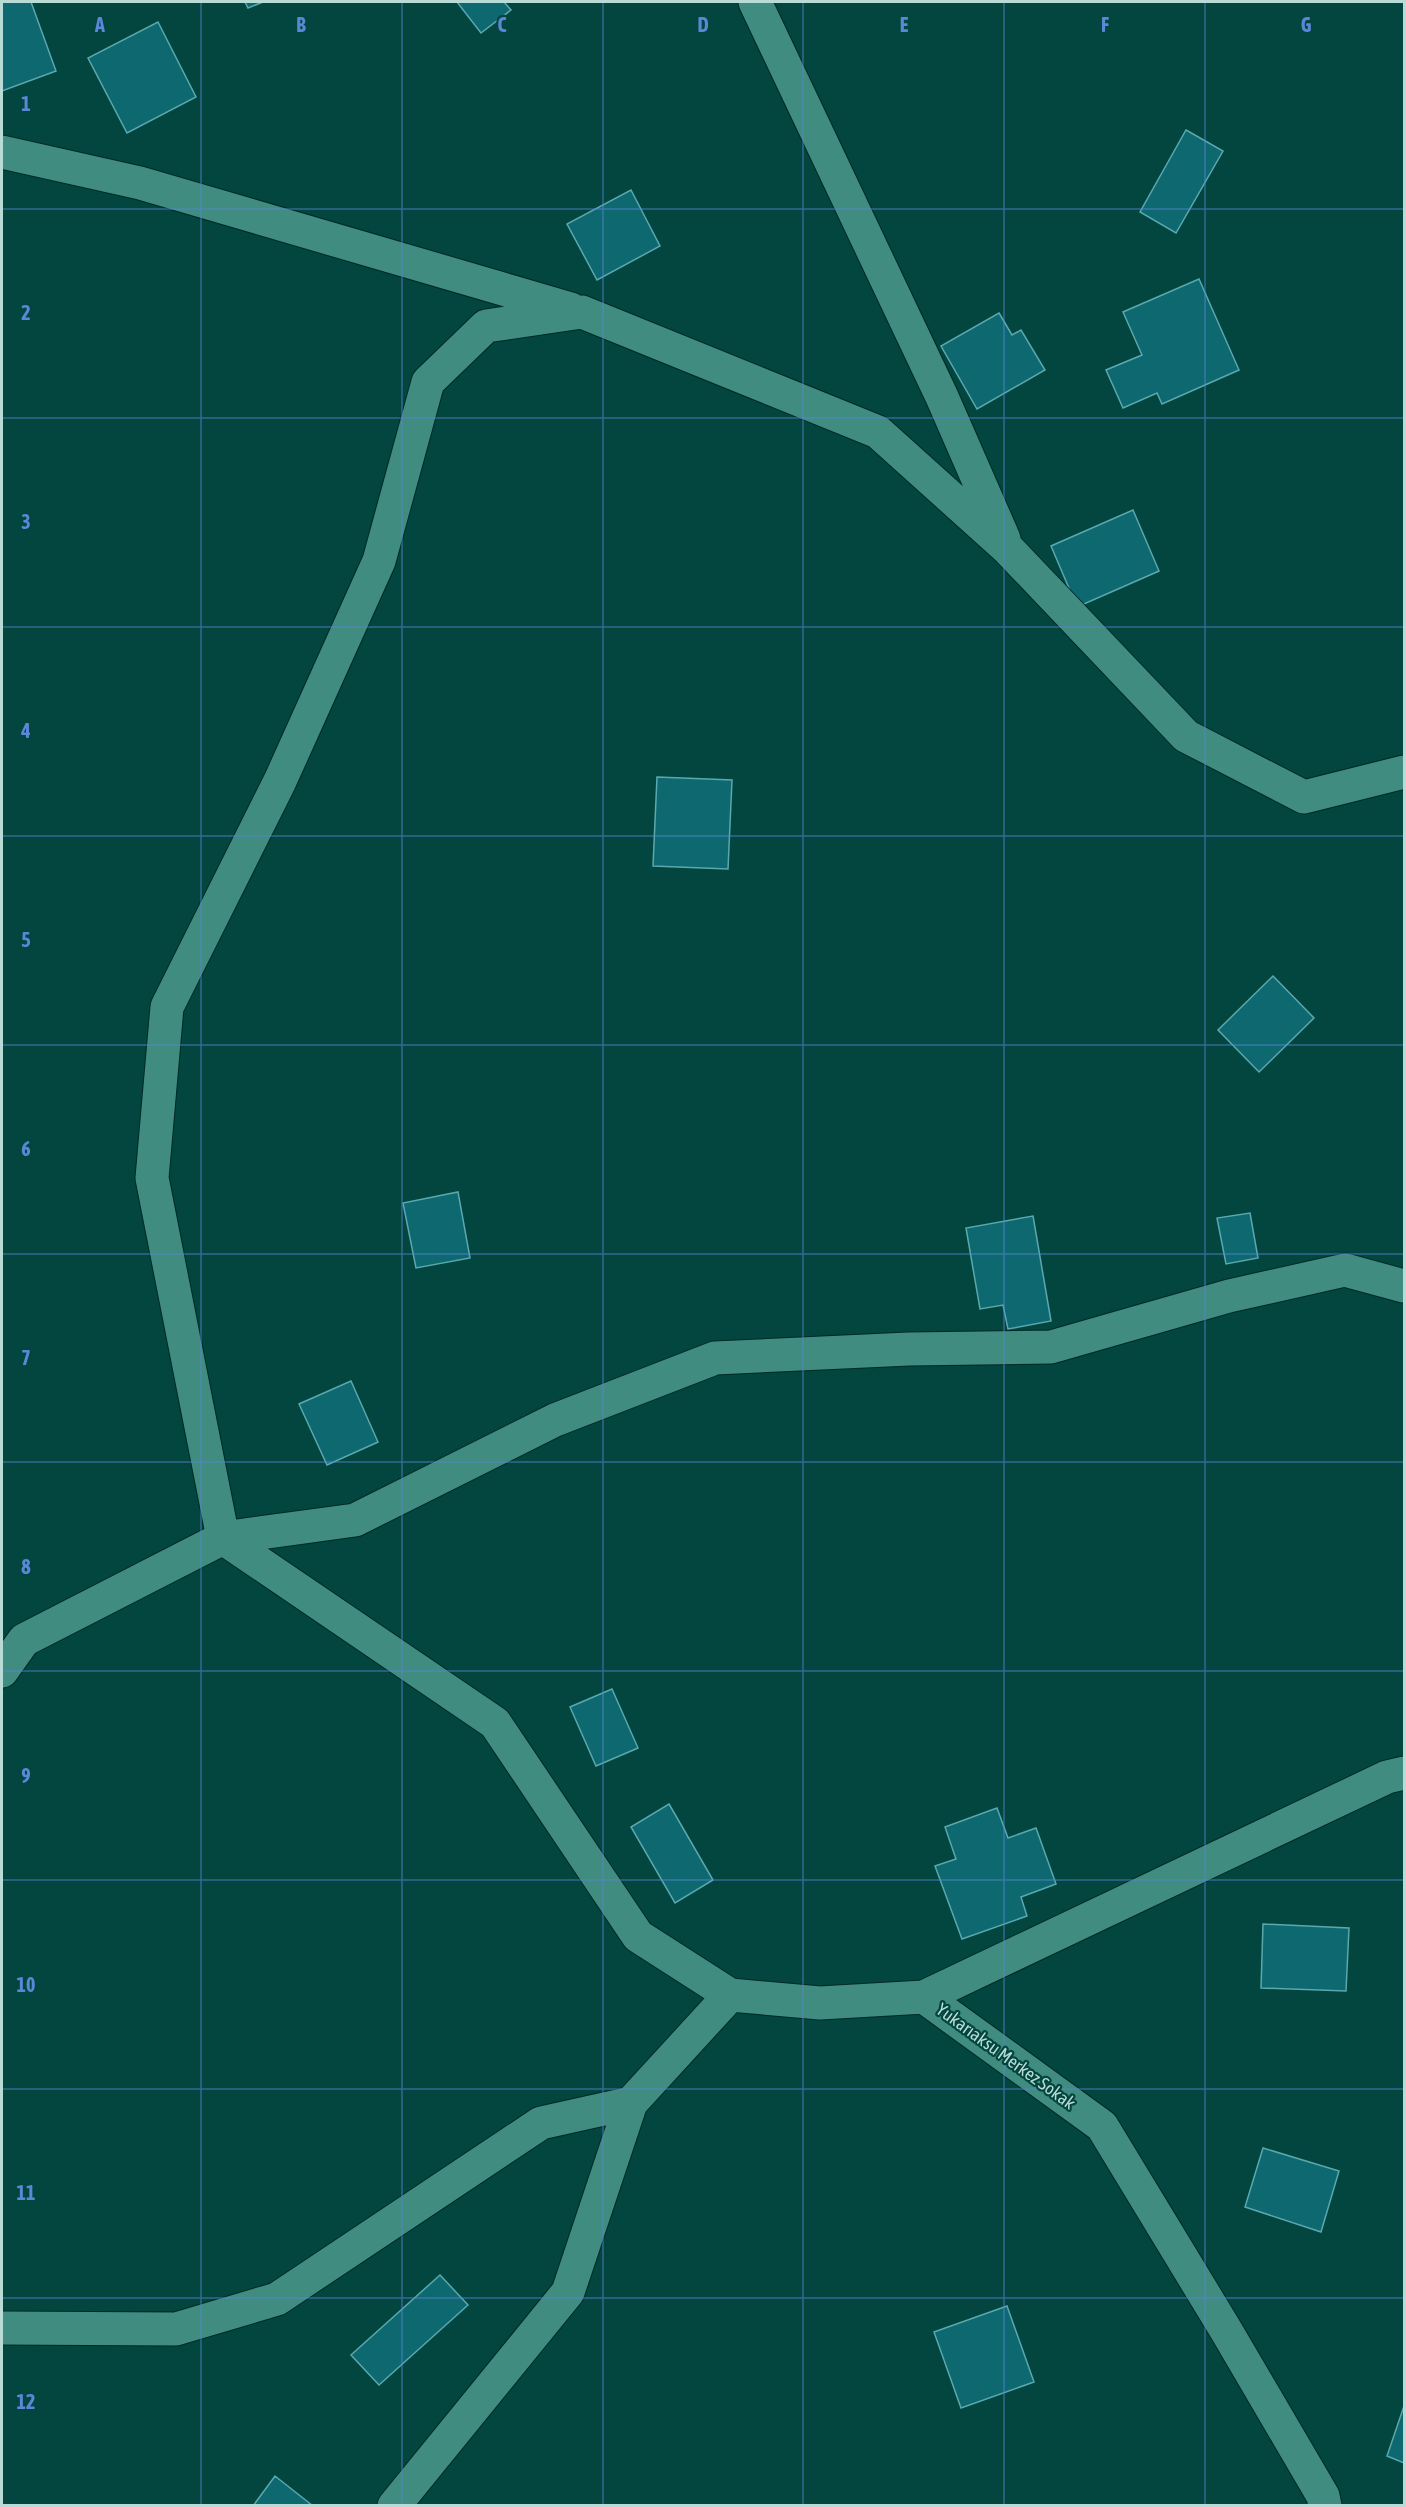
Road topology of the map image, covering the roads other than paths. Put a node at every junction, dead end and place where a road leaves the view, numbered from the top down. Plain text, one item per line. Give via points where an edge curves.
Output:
1 (755, 2) edge
2 (2, 152) edge
3 (582, 312) junction
4 (1008, 549) junction
5 (1404, 772) edge
6 (1404, 1286) edge
7 (223, 1538) junction
8 (2, 1671) edge
9 (1404, 1773) edge
10 (730, 1995) junction
11 (924, 1997) junction
12 (631, 2103) junction
13 (2, 2328) edge
14 (394, 2505) edge
15 (1325, 2505) edge

1 - 4 street via 942,397
2 - 3 street via 140,183
3 - 4 street via 878,432
3 - 7 street via 486,326 428,382 379,561 280,781 167,1007 152,1178
4 - 5 street via 1186,736 1304,797
6 - 7 street via 1345,1270 1229,1296 1051,1347 715,1358 555,1420 355,1520
7 - 8 street via 24,1640
7 - 10 street via 495,1723 638,1936
9 - 11 street, Yukarıaksu Merkez Sokak via 1387,1777
10 - 11 street via 820,2003
10 - 12 street
11 - 15 street, Yukarıaksu Merkez Sokak via 1102,2126 1227,2332
12 - 13 street via 541,2123 277,2299 176,2330
12 - 14 street via 568,2292

